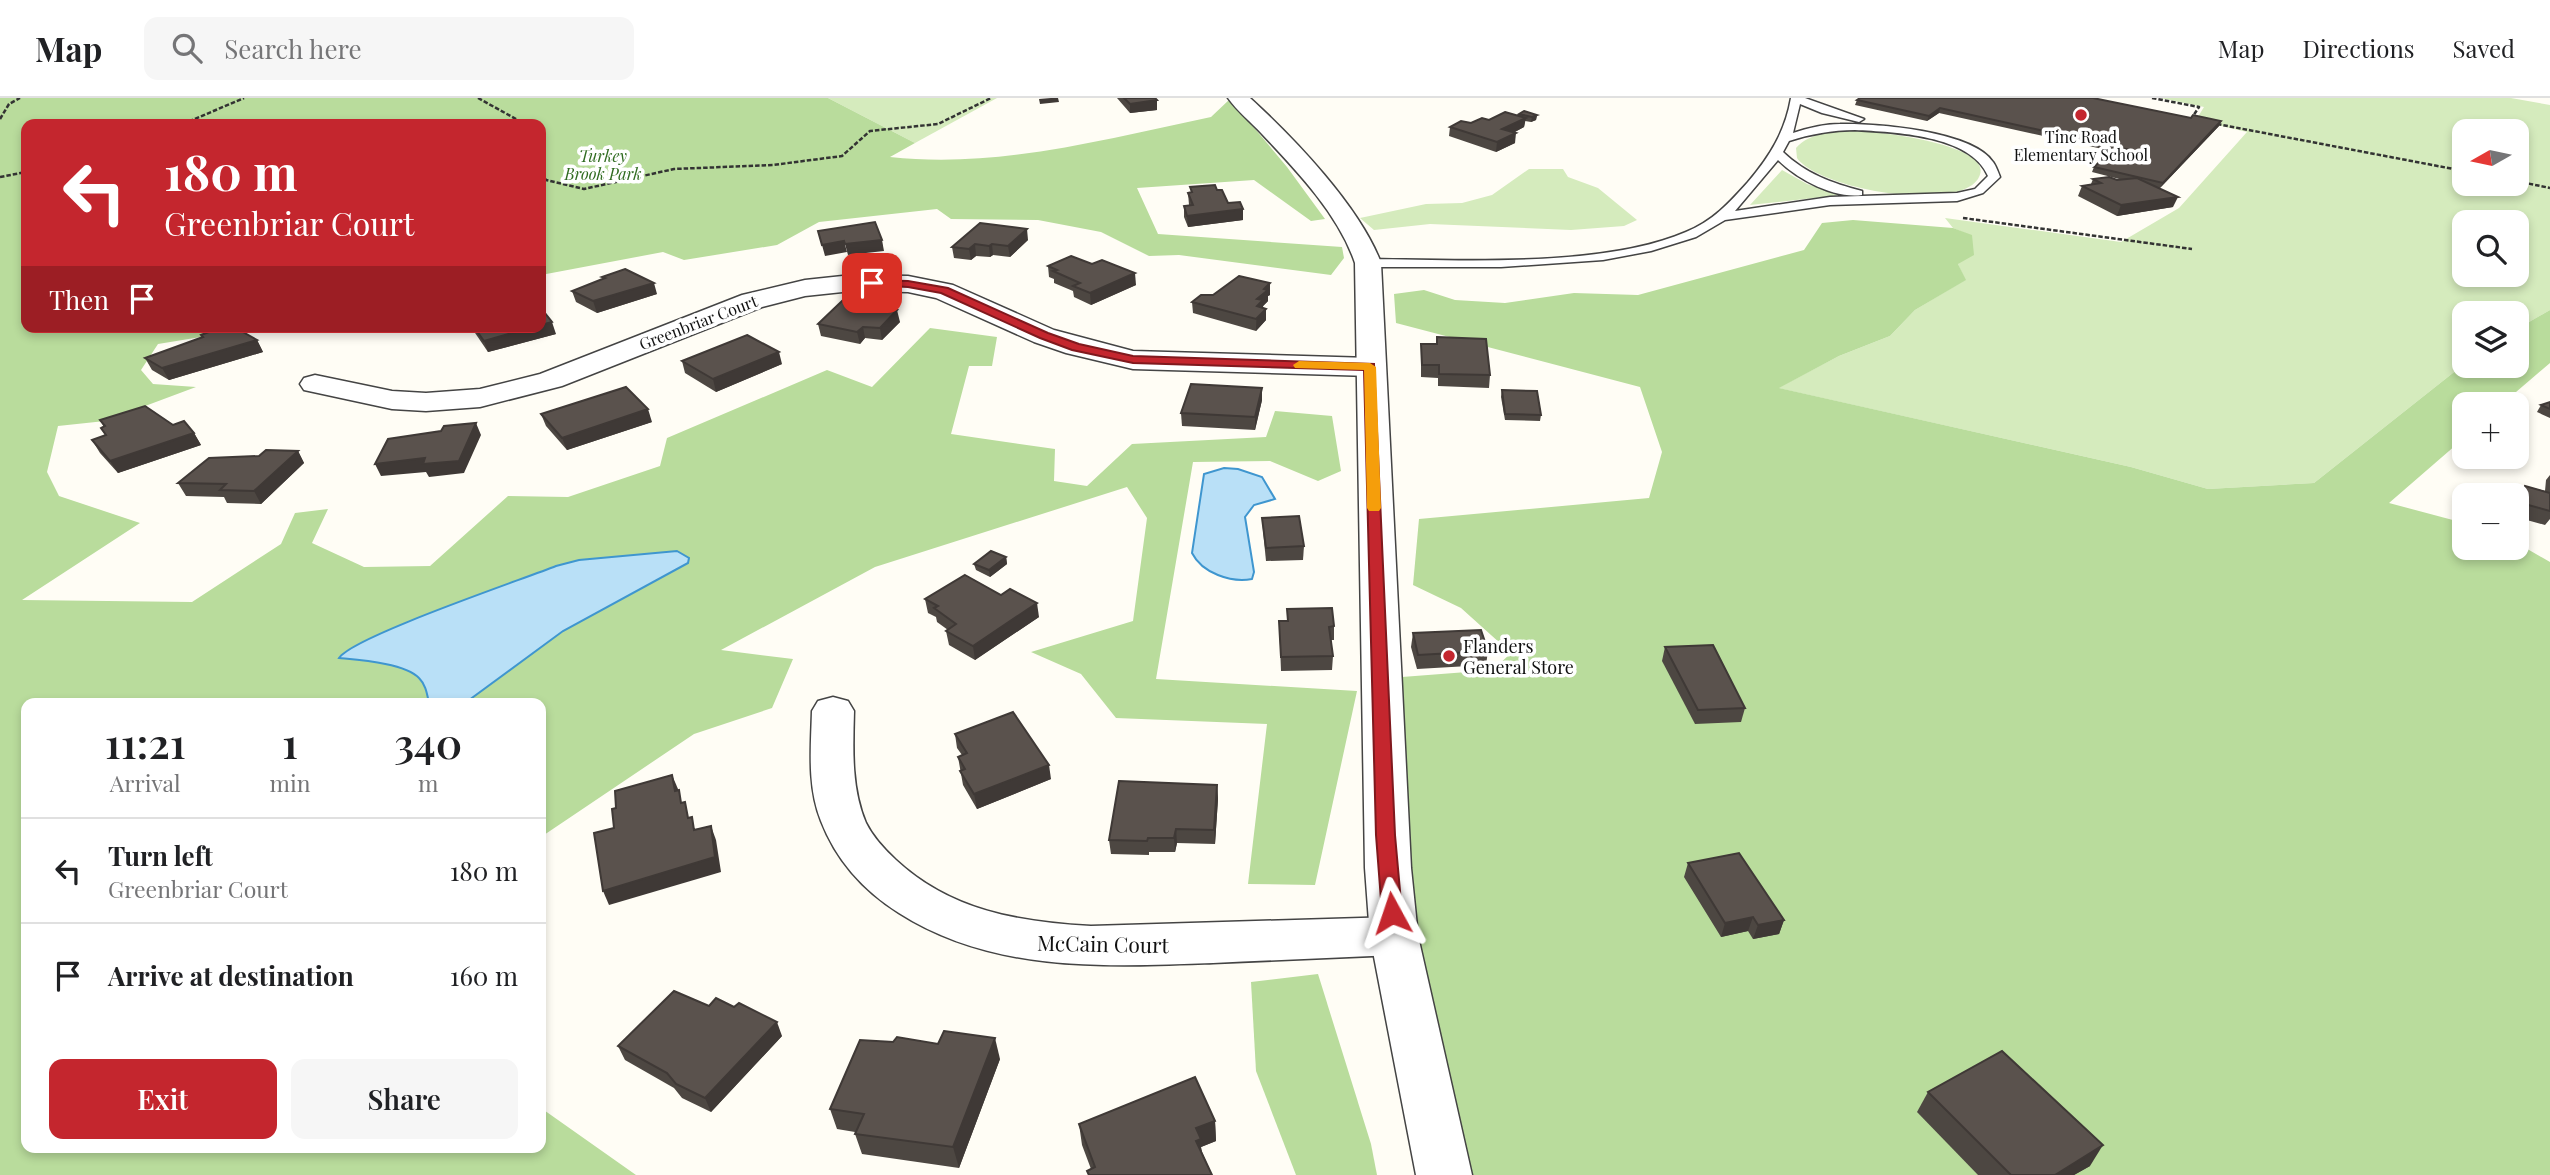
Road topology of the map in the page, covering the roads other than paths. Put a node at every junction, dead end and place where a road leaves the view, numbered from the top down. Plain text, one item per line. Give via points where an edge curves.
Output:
1 (1238, 98) edge
2 (1796, 98) edge
3 (1884, 127) junction
4 (1787, 138) junction
5 (1778, 154) junction
6 (1897, 199) junction
7 (1722, 217) junction
8 (1367, 263) junction
9 (1370, 367) junction
10 (315, 384) dead end
11 (833, 711) dead end
12 (1394, 936) junction
13 (1444, 1175) edge

1 - 8 street via 1304,165 1357,238
2 - 3 lane
2 - 4 lane
3 - 4 lane via 1828,127
3 - 6 lane via 1959,145 1984,159 1994,173 1987,186 1965,196
4 - 5 lane
5 - 6 lane via 1797,171 1823,184
5 - 7 lane
6 - 7 lane via 1830,201
7 - 8 lane via 1675,241 1623,252 1518,261
8 - 9 street
9 - 10 street, Greenbriar Court via 1133,360 1055,340 944,291 908,284 852,283 752,301 551,380 480,398 392,400
9 - 12 street via 1386,835
11 - 12 street, McCain Court via 832,781 855,845 868,863 915,901 982,931 1018,940 1104,947
12 - 13 street

